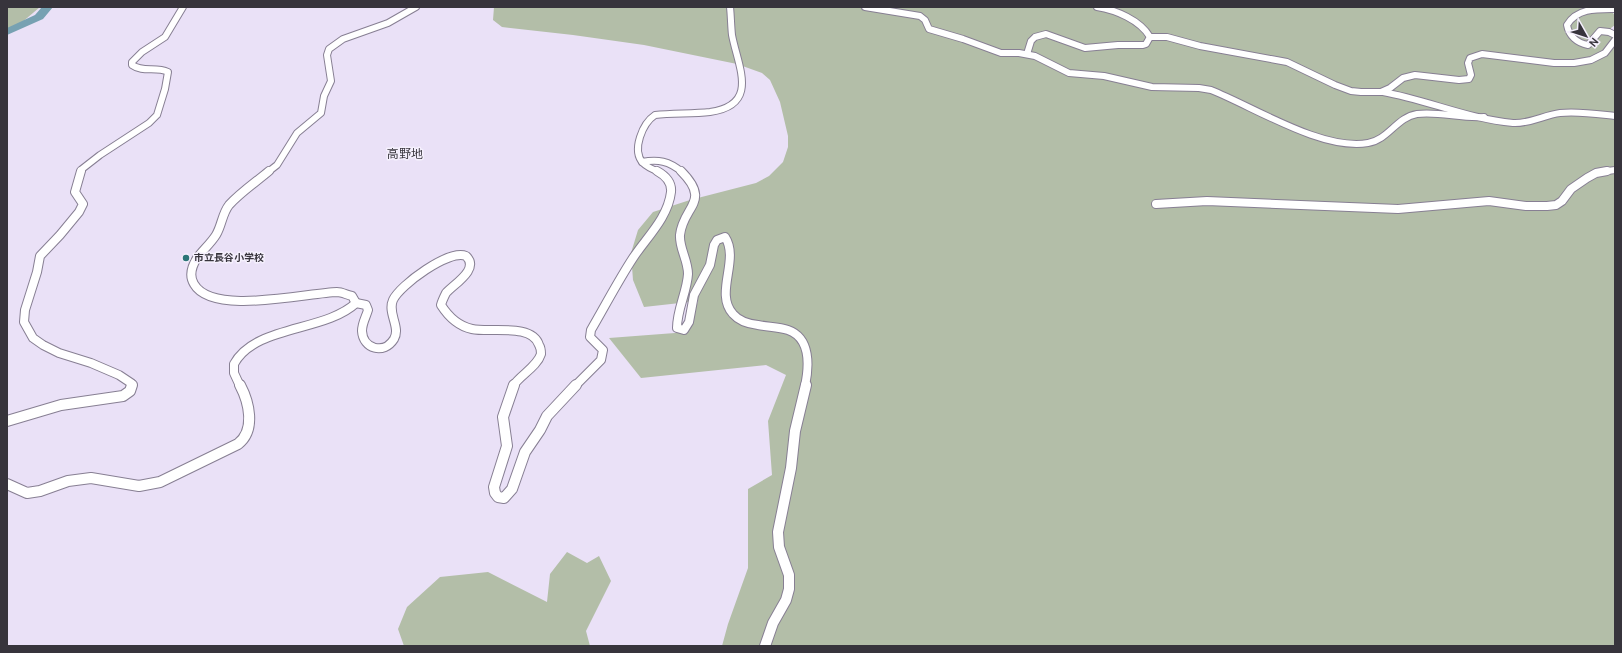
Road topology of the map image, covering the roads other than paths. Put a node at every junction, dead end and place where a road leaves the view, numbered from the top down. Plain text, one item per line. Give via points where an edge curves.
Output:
1 (183, 7) edge
2 (416, 7) edge
3 (730, 7) edge
4 (865, 7) edge
5 (1097, 7) edge
6 (1615, 9) edge
7 (1615, 35) edge
8 (1150, 37) junction
9 (1615, 40) edge
10 (1028, 54) junction
11 (1383, 92) junction
12 (1615, 116) edge
13 (1484, 117) junction
14 (642, 162) junction
15 (1615, 170) edge
16 (1156, 204) dead end
17 (356, 303) junction
18 (7, 421) edge
19 (7, 484) edge
20 (765, 646) edge

1 - 18 street via 166,35 136,56 132,62 136,68 168,72 156,115 149,123 82,169 75,192 83,204 60,235 40,256 25,310 24,322 34,338 43,345 119,375 132,387 123,396 60,405
2 - 17 street via 390,22 348,37 327,51 331,81 324,96 321,113 297,133 278,165 229,205 215,236 194,263 191,275 196,288 216,298 259,301 339,292 352,296
3 - 14 street via 732,34 744,85 741,97 730,106 716,111 661,114 651,117 644,126 639,145
4 - 10 street via 920,16 929,29 936,32 1001,52
5 - 8 street via 1109,9 1137,24 1147,30
6 - 7 street via 1576,15 1567,25 1571,36 1583,45 1588,45 1598,32 1606,31
8 - 10 street via 1143,45 1085,48 1054,36 1042,35 1031,40
8 - 11 street via 1167,37 1207,48 1287,62 1347,90 1363,93
9 - 11 street via 1607,52 1581,63 1565,64 1482,54 1470,58 1469,79 1408,76
10 - 13 street via 1069,73 1104,76 1152,87 1211,90 1310,133 1350,144 1375,142 1400,120 1417,114
11 - 13 street via 1413,97
12 - 13 street via 1560,113 1537,121 1515,123
14 - 17 street via 662,174 670,183 669,201 591,330 590,337 603,350 601,360 547,416 524,452 512,489 504,498 498,497 494,486 507,446 502,420 513,387 541,354 542,348 536,338 519,331 472,329 447,314 441,305 442,297 468,269 470,261 464,254 454,255 445,260 408,282 396,294 391,309 396,337 380,350 367,345 362,328 368,310 366,305
14 - 20 street via 664,161 673,165 685,175 696,191 695,200 680,234 680,247 688,272 676,318 677,328 684,330 689,322 694,295 710,265 714,245 717,240 725,237 729,243 726,282 726,302 729,310 742,321 789,330 800,336 804,345 808,361 806,381 795,428 792,460 779,523 779,547 790,585
15 - 16 street via 1596,173 1586,178 1571,189 1562,201 1547,206 1489,202 1398,209 1207,201
17 - 19 street via 349,310 332,318 268,338 244,352 235,361 232,368 243,392 250,418 247,435 238,444 153,484 139,486 86,478 27,493

